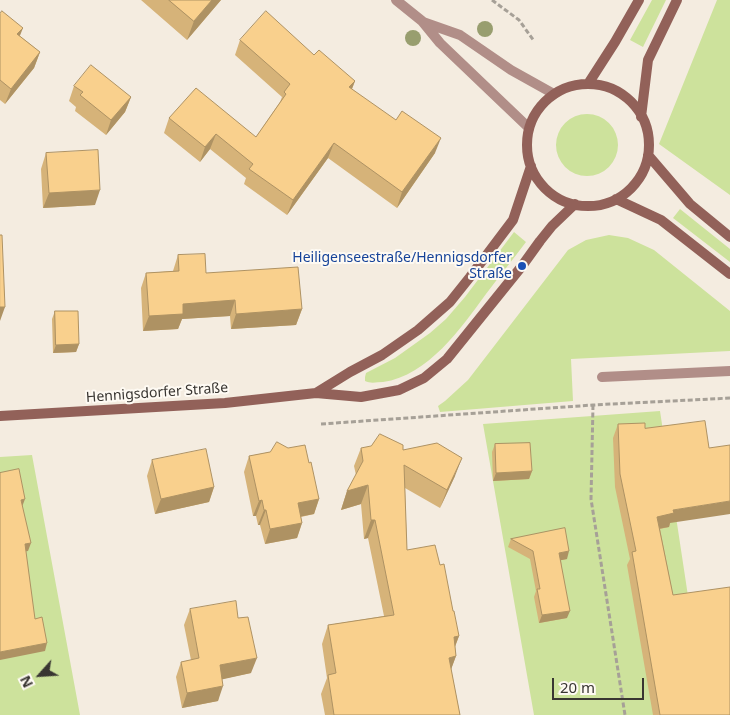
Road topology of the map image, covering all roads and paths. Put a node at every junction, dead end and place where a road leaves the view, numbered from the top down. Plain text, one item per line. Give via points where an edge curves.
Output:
1 (396, 0) edge
2 (492, 0) edge
3 (639, 0) edge
4 (677, 0) edge
5 (422, 21) junction
6 (534, 41) dead end
7 (588, 84) junction
8 (554, 94) junction
9 (641, 117) junction
10 (529, 128) junction
11 (648, 154) junction
12 (530, 166) junction
13 (616, 199) junction
14 (575, 204) junction
15 (730, 237) edge
16 (730, 274) edge
17 (730, 370) edge
18 (602, 377) dead end
19 (316, 393) junction
20 (730, 398) edge
21 (592, 404) junction
22 (0, 416) edge
23 (321, 424) dead end
24 (625, 715) edge

1 - 5 street
2 - 6 path via 519,20
3 - 7 main road
4 - 9 main road via 648,60
5 - 8 street via 460,35 511,70
5 - 10 street via 440,43
7 - 8 main road
7 - 9 main road via 615,91 637,109
8 - 10 main road via 546,100
9 - 11 main road via 648,135
10 - 12 main road via 526,149
11 - 13 main road via 639,178
11 - 15 main road via 690,204
12 - 14 main road via 546,189 565,202
12 - 19 main road, Hennigsdorfer Straße via 514,220 450,302 382,355
13 - 14 main road via 596,205
13 - 16 main road via 661,220
14 - 19 main road, Hennigsdorfer Straße via 540,240 447,359 424,378 399,390 361,397
17 - 18 street
19 - 22 main road, Hennigsdorfer Straße via 225,403
20 - 21 path
21 - 23 path
21 - 24 path via 591,499

